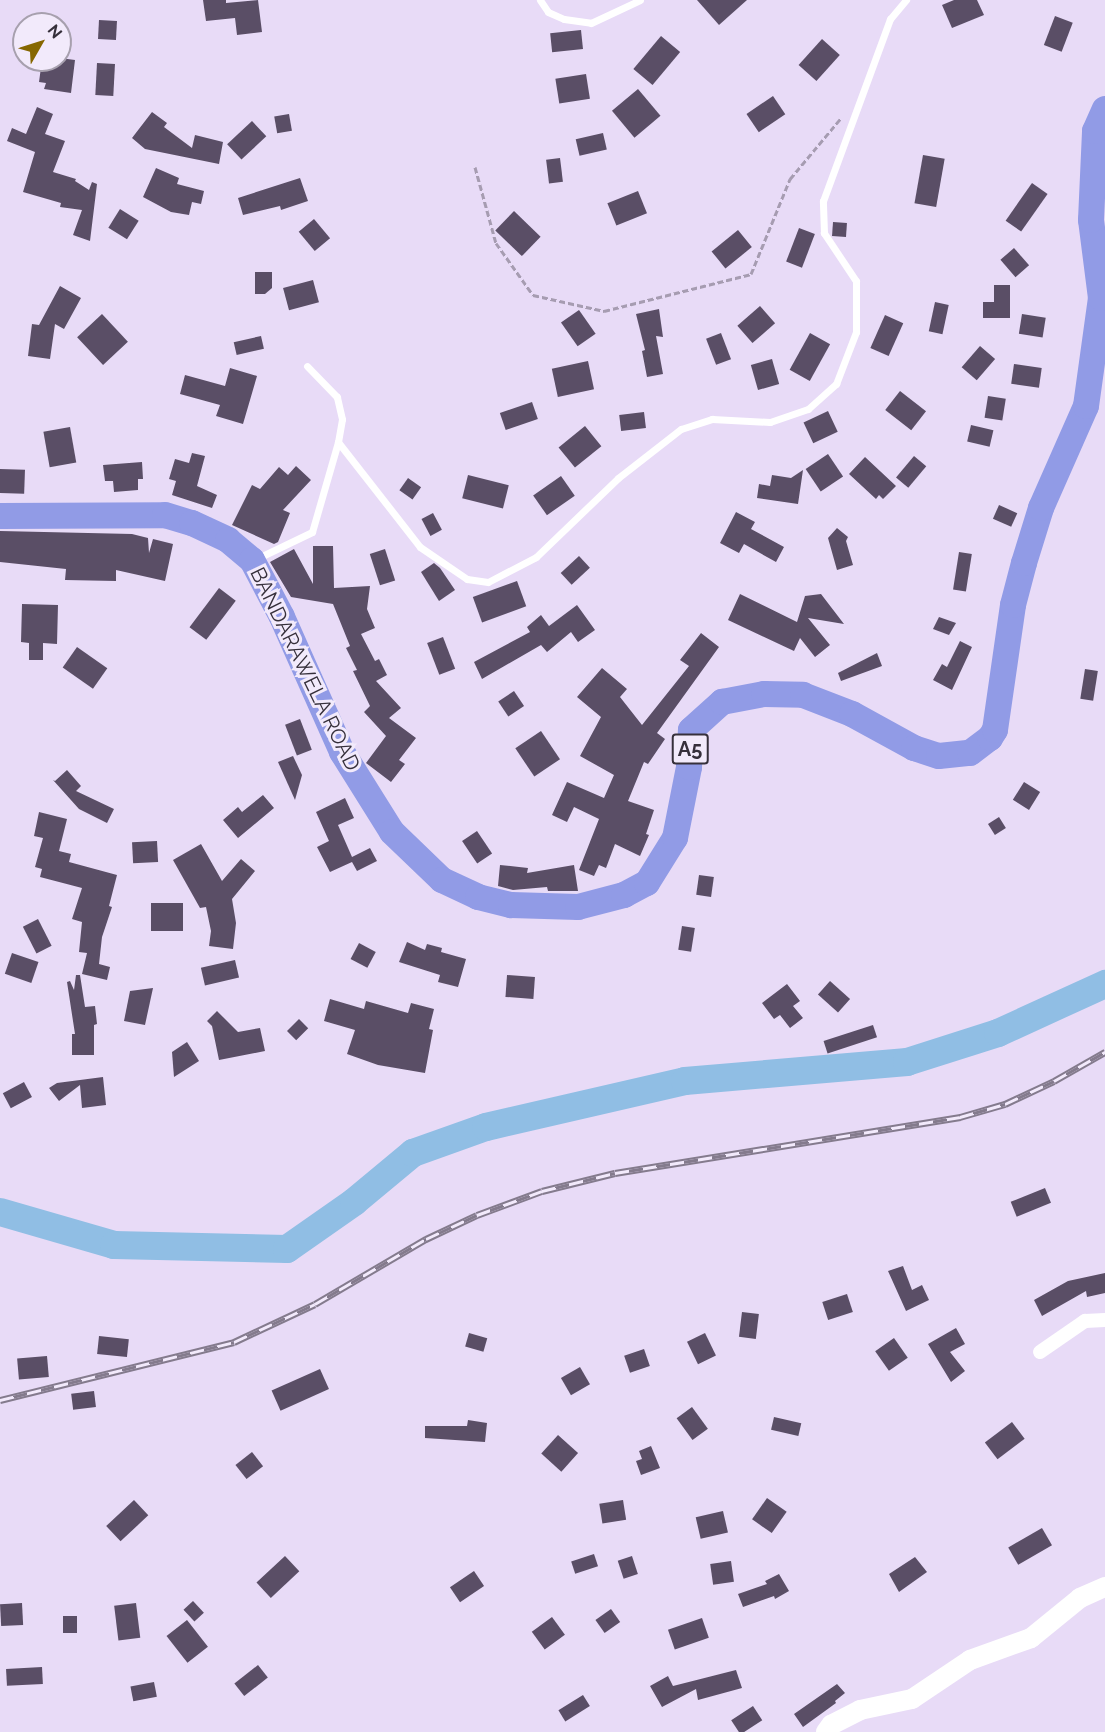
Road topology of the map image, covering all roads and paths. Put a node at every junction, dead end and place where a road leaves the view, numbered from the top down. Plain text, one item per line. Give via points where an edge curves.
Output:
1 (540, 0) edge
2 (640, 0) edge
3 (906, 0) edge
4 (860, 96) junction
5 (1105, 109) edge
6 (475, 167) dead end
7 (307, 366) dead end
8 (338, 442) junction
9 (0, 516) edge
10 (252, 560) junction
11 (1105, 1320) edge
12 (1041, 1352) dead end
13 (1105, 1587) edge
14 (826, 1732) edge

1 - 2 lane via 548,12 591,23
3 - 4 lane via 890,19
4 - 6 path via 790,179 751,274 604,311 533,295 496,243
4 - 8 lane via 822,201 824,233 856,281 856,332 836,384 808,409 770,422 712,419 681,429 618,478 536,557 488,582 467,579 420,547
5 - 10 highway, BANDARAWELA ROAD / A5 via 1095,131 1091,220 1101,298 1086,406 1041,508 1024,563 1013,605 995,730 970,753 939,756 914,748 852,714 803,695 764,694 722,702 691,730 689,767 675,838 647,883 624,896 578,907 511,905 478,897 442,880 392,832 342,752
7 - 8 lane via 338,397 342,419
8 - 10 lane via 312,532
9 - 10 highway, BANDARAWELA ROAD / A5 via 165,515 228,540
11 - 12 street via 1085,1322
13 - 14 street via 1080,1598 1031,1638 970,1659 912,1699 860,1710 831,1725

